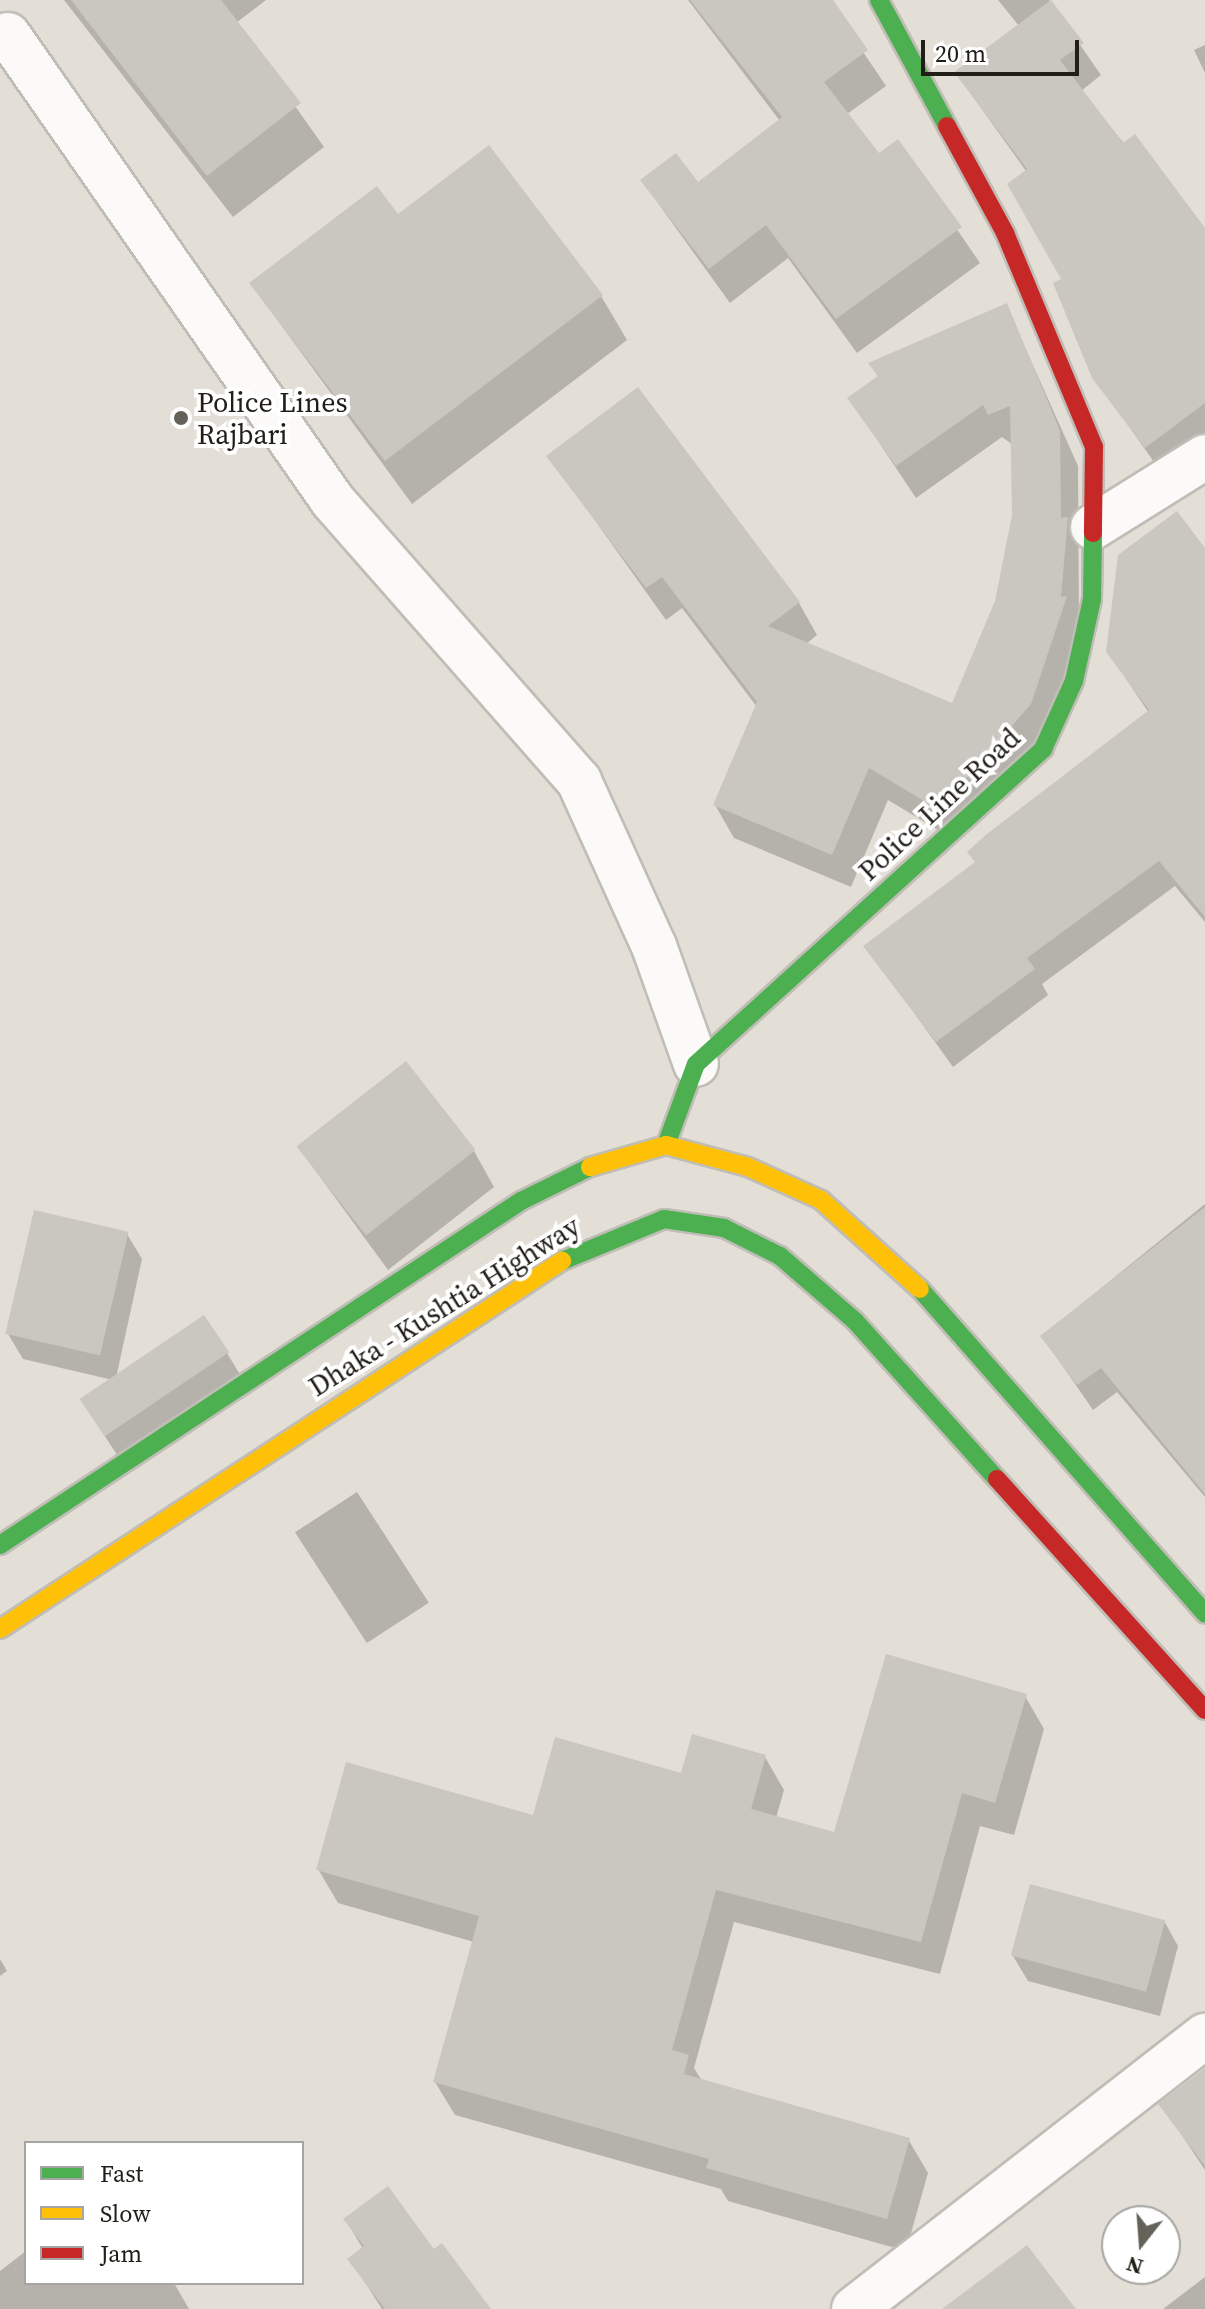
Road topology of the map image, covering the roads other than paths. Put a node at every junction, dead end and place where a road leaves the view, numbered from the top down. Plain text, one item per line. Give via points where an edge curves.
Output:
1 (879, 0) edge
2 (8, 35) dead end
3 (1205, 457) edge
4 (1093, 527) junction
5 (696, 1064) junction
6 (666, 1145) junction
7 (0, 1545) edge
8 (1205, 1613) edge
9 (0, 1629) edge
10 (1205, 1710) edge
11 (1205, 2036) edge
12 (854, 2309) edge

1 - 4 main road, Police Line Road via 1005,233 1094,447
2 - 5 street via 333,501 579,781 654,946
3 - 4 street
4 - 5 main road, Police Line Road via 1092,599 1080,653 1043,749
5 - 6 main road, Police Line Road
6 - 7 main road, Dhaka - Kushtia Highway via 599,1163 521,1201
6 - 8 main road via 748,1167 821,1200 868,1241
9 - 10 main road, Dhaka - Kushtia Highway via 549,1268 609,1236 664,1219 724,1228 780,1256 855,1321
11 - 12 street

